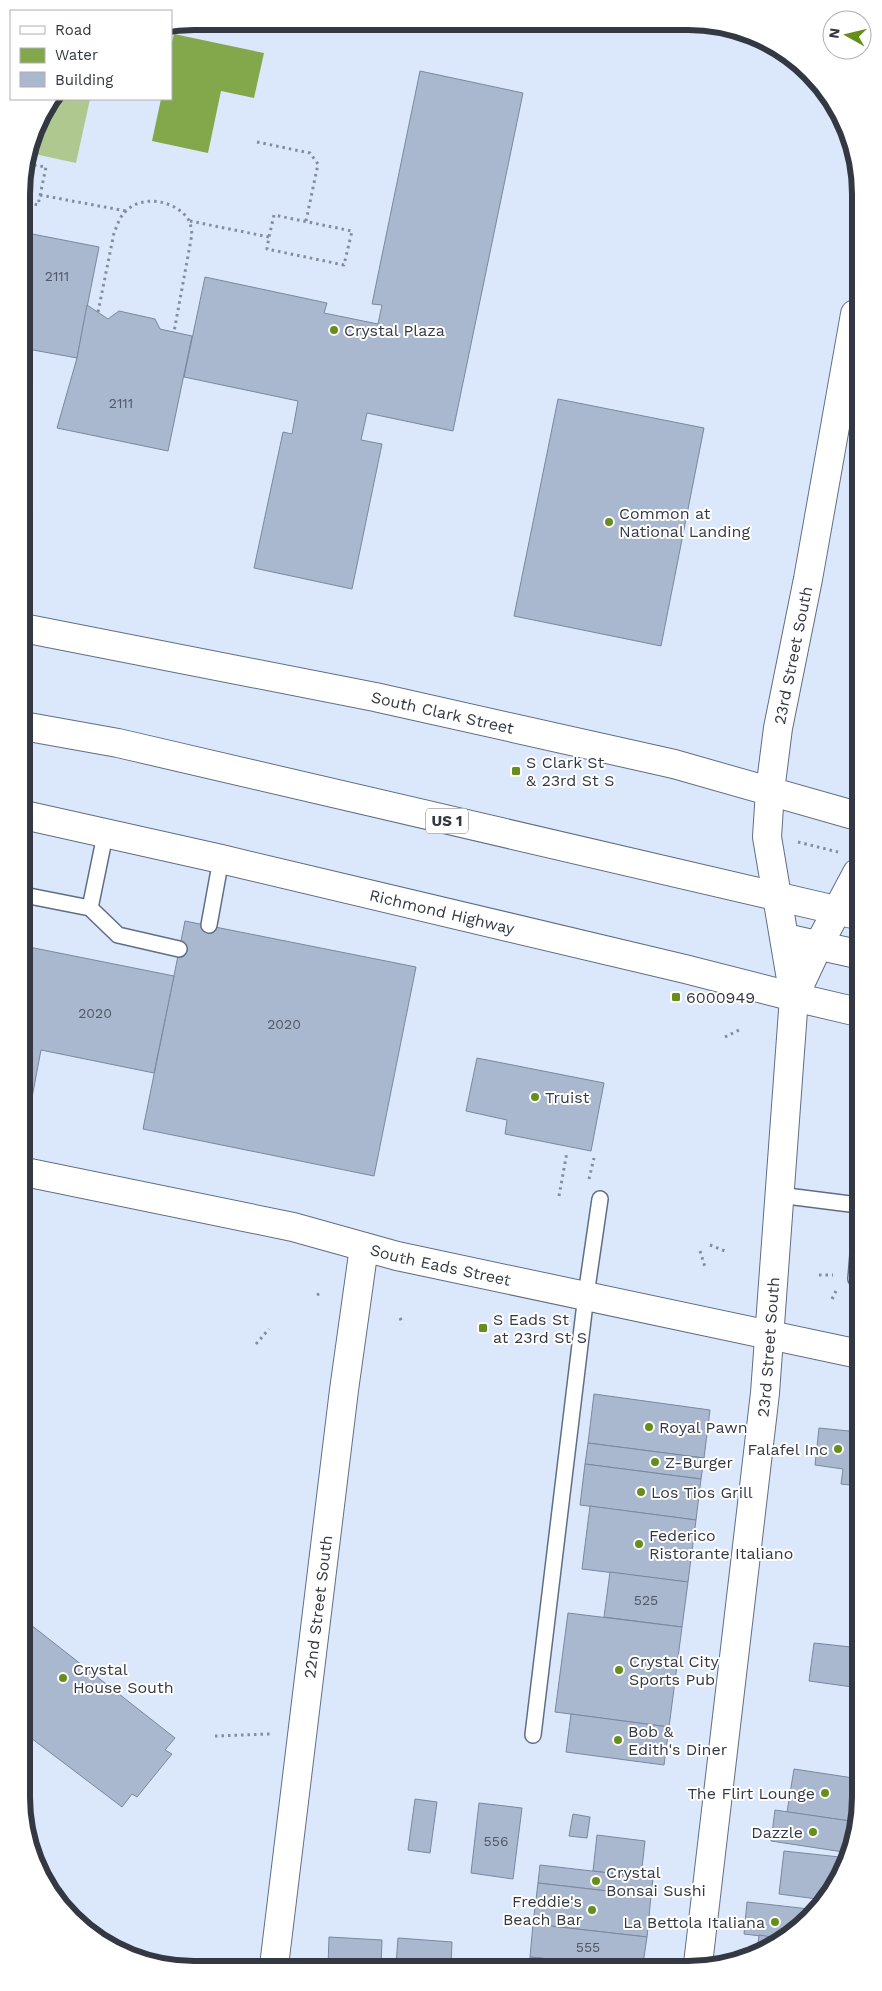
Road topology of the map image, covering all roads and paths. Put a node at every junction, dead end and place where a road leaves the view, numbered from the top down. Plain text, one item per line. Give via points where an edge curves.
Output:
1 (257, 142) dead end
2 (33, 165) edge
3 (40, 195) junction
4 (30, 203) edge
5 (126, 211) junction
6 (190, 220) junction
7 (306, 221) junction
8 (269, 237) junction
9 (98, 312) dead end
10 (852, 331) edge
11 (174, 332) dead end
12 (30, 629) edge
13 (30, 727) edge
14 (770, 792) junction
15 (852, 815) edge
16 (30, 816) edge
17 (105, 835) junction
18 (794, 841) dead end
19 (221, 859) junction
20 (849, 863) edge
21 (30, 896) edge
22 (777, 897) junction
23 (90, 908) junction
24 (847, 913) edge
25 (208, 925) dead end
26 (785, 938) junction
27 (818, 946) junction
28 (179, 949) dead end
29 (852, 953) edge
30 (794, 997) junction
31 (852, 1011) edge
32 (739, 1030) dead end
33 (725, 1037) dead end
34 (567, 1152) dead end
35 (594, 1158) dead end
36 (30, 1173) edge
37 (588, 1187) dead end
38 (779, 1195) junction
39 (559, 1196) dead end
40 (600, 1199) dead end
41 (852, 1204) edge
42 (710, 1244) dead end
43 (364, 1247) junction
44 (700, 1251) dead end
45 (725, 1251) dead end
46 (704, 1267) dead end
47 (819, 1275) dead end
48 (834, 1275) dead end
49 (322, 1292) dead end
50 (317, 1295) dead end
51 (586, 1295) junction
52 (400, 1318) dead end
53 (402, 1324) dead end
54 (269, 1329) dead end
55 (770, 1335) junction
56 (256, 1344) dead end
57 (852, 1353) edge
58 (270, 1734) dead end
59 (533, 1735) dead end
60 (215, 1736) dead end
61 (275, 1961) edge
62 (698, 1961) edge

1 - 7 path via 310,153 318,164
2 - 3 path via 46,167
3 - 4 path via 38,205
3 - 5 path
5 - 6 path via 138,203 151,201 183,212
5 - 9 path via 114,233
6 - 8 path
6 - 11 path via 192,234
7 - 8 path via 274,215
7 - 8 path via 352,230 344,265 267,249
10 - 14 main road, 23rd Street South via 778,728
12 - 14 main road, South Clark Street via 375,696 674,764
13 - 22 main road, US 1 via 118,743
14 - 15 main road, South Clark Street
14 - 22 main road, 23rd Street South via 766,837
16 - 17 main road, Richmond Highway
17 - 19 main road, Richmond Highway
17 - 23 lane
18 - 20 path
19 - 25 lane
19 - 30 main road, Richmond Highway
20 - 24 main road, 23rd Street South
21 - 23 lane
22 - 24 main road, US 1
22 - 26 main road, 23rd Street South
23 - 28 lane via 118,935
24 - 27 main road, 23rd Street South
26 - 27 main road
26 - 30 main road, 23rd Street South
27 - 29 main road
27 - 30 main road, 23rd Street South
30 - 31 main road, Richmond Highway
30 - 38 main road, 23rd Street South
32 - 33 path
34 - 39 path
35 - 37 path
36 - 43 main road, South Eads Street via 293,1227
38 - 41 lane
38 - 55 main road, 23rd Street South
40 - 51 lane
42 - 45 path
43 - 51 main road, South Eads Street
43 - 61 main road, 22nd Street South
44 - 46 path
47 - 48 path
49 - 50 path
51 - 55 main road, South Eads Street
51 - 59 lane
52 - 53 path
54 - 56 path
55 - 57 main road, South Eads Street
55 - 62 main road, 23rd Street South
58 - 60 path

